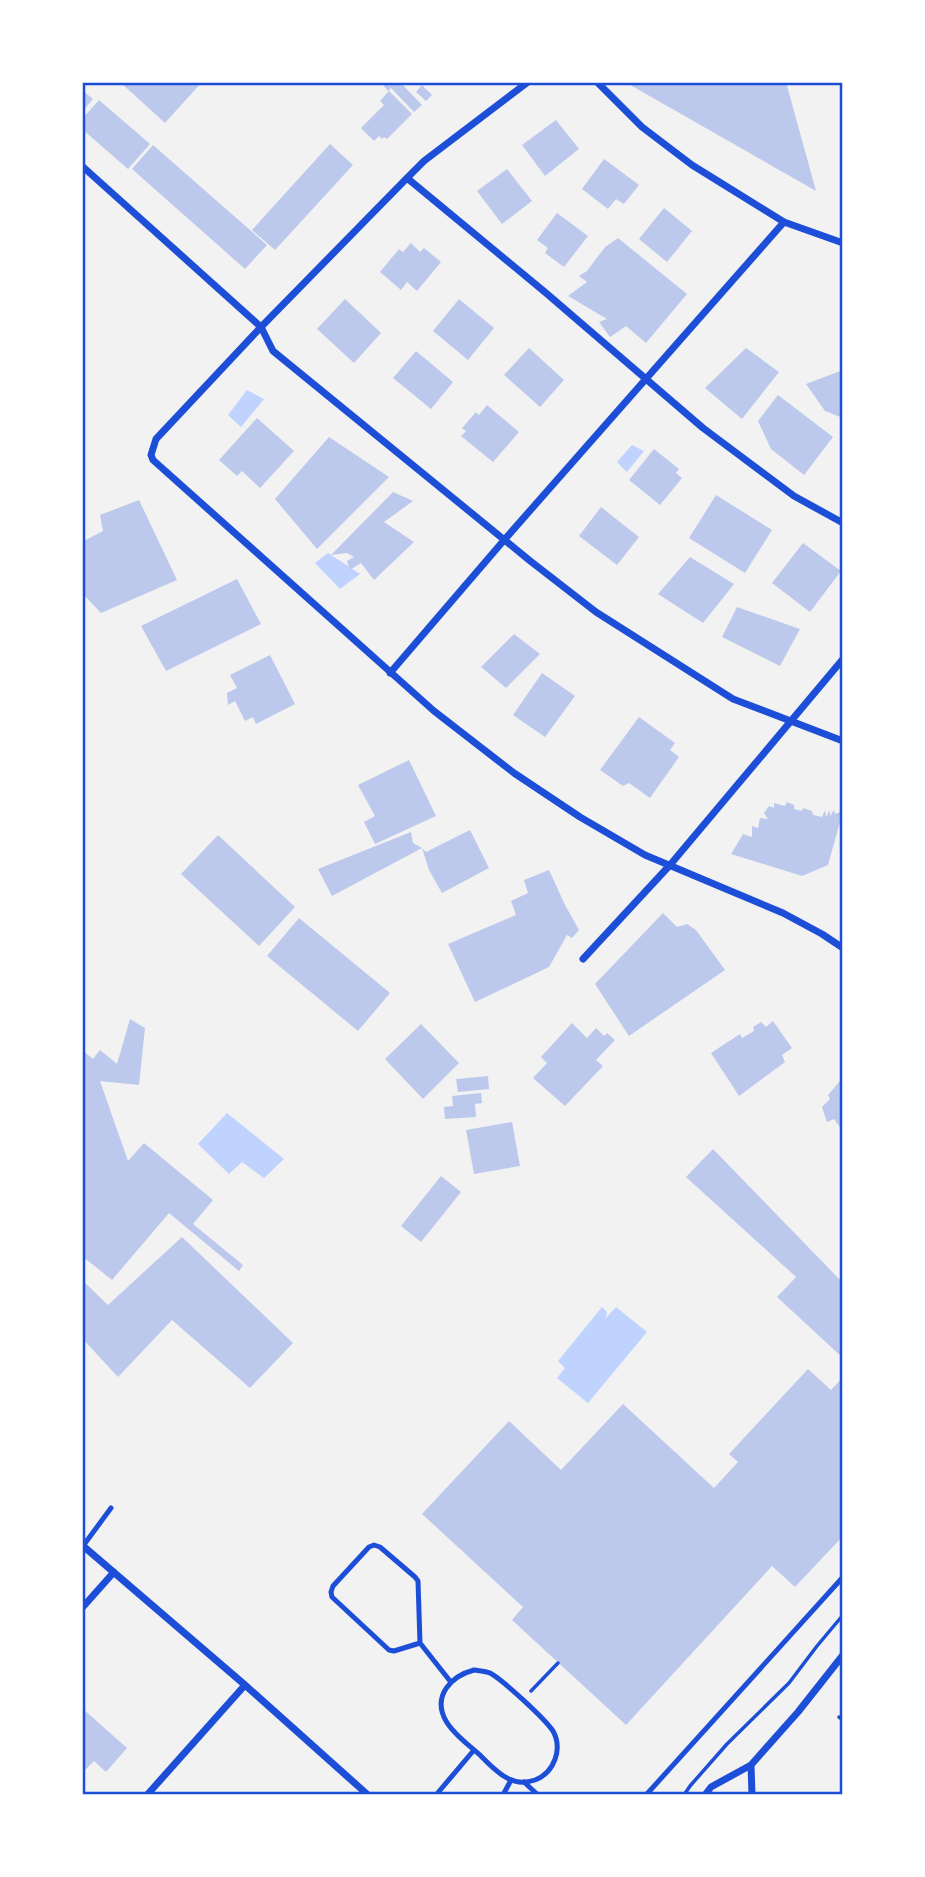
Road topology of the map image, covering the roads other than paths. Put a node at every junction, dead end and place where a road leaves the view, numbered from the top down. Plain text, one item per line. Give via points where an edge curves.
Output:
1 (528, 82) edge
2 (597, 82) edge
3 (82, 166) edge
4 (407, 178) junction
5 (783, 222) junction
6 (843, 243) edge
7 (261, 327) junction
8 (647, 379) junction
9 (843, 523) edge
10 (505, 539) junction
11 (843, 659) edge
12 (390, 673) junction
13 (790, 722) junction
14 (843, 741) edge
15 (670, 865) junction
16 (843, 948) edge
17 (583, 958) dead end
18 (111, 1508) dead end
19 (83, 1545) edge
20 (114, 1572) junction
21 (843, 1577) edge
22 (82, 1608) edge
23 (420, 1643) junction
24 (843, 1655) edge
25 (450, 1681) junction
26 (245, 1685) junction
27 (474, 1750) junction
28 (751, 1765) junction
29 (511, 1780) junction
30 (524, 1782) junction
31 (147, 1795) edge
32 (368, 1795) edge
33 (436, 1795) edge
34 (503, 1795) edge
35 (538, 1795) edge
36 (646, 1795) edge
37 (705, 1795) edge
38 (752, 1795) edge

1 - 4 street
2 - 5 street via 642,127 692,165
3 - 7 street
4 - 7 street
4 - 8 street
5 - 6 street
5 - 8 street
7 - 10 street via 273,351
7 - 12 street via 156,439 151,455
8 - 9 street via 702,428 794,496
8 - 10 street
10 - 12 street
10 - 13 street via 607,619 733,699
11 - 13 street
12 - 15 street via 514,773 580,817
13 - 14 street
13 - 15 street
15 - 16 street via 783,913
15 - 17 street
18 - 19 lane
19 - 20 street
20 - 22 street
20 - 26 street
21 - 36 lane
23 - 23 lane via 418,1581 372,1546 333,1586 332,1597 389,1650
23 - 25 lane
24 - 28 street
25 - 27 lane via 443,1693 445,1720
25 - 30 lane via 474,1670 488,1672 546,1722 554,1733 555,1760 537,1779
26 - 31 street
26 - 32 street
27 - 29 lane
27 - 33 lane
28 - 37 street
28 - 38 street
29 - 30 lane
29 - 34 lane
30 - 35 lane

